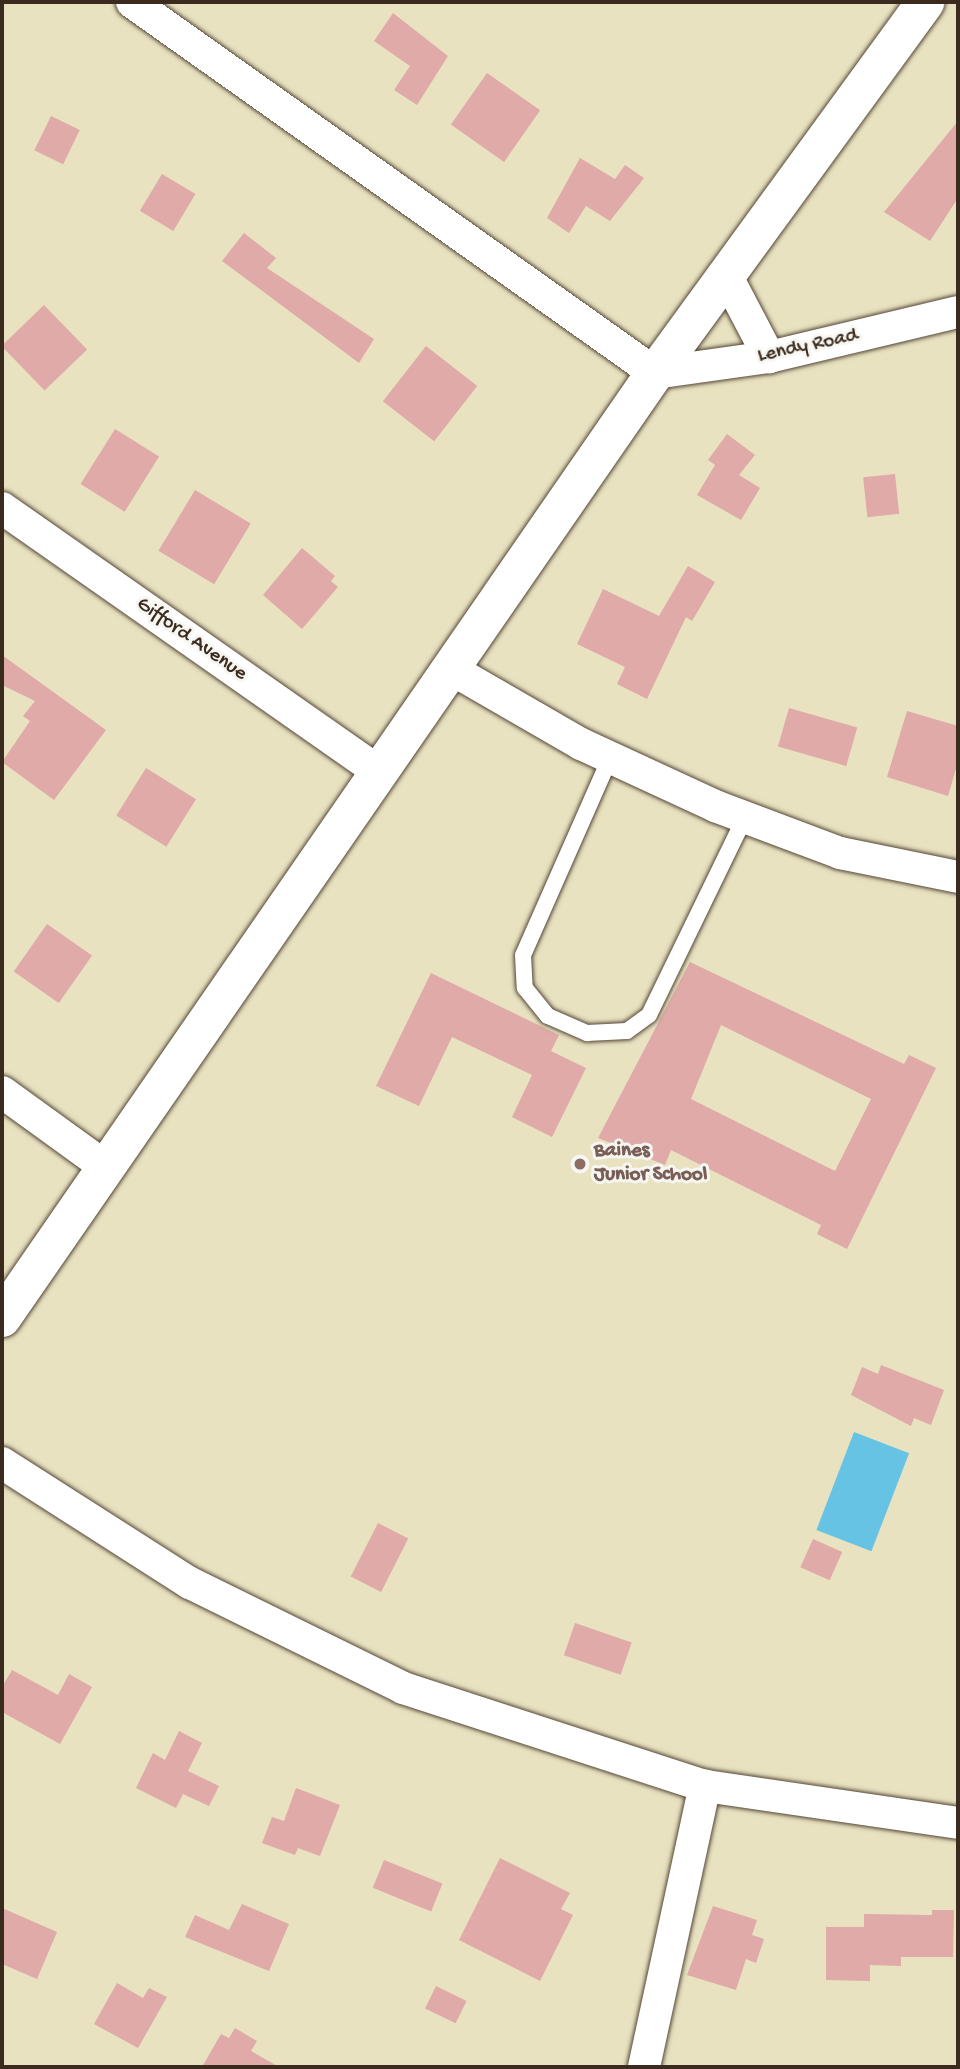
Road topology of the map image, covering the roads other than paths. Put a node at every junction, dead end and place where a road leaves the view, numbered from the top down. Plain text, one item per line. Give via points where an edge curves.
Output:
1 (132, 2) edge
2 (926, 2) edge
3 (726, 275) junction
4 (958, 312) edge
5 (769, 357) junction
6 (655, 373) junction
7 (2, 508) edge
8 (451, 669) junction
9 (610, 758) junction
10 (380, 773) junction
11 (745, 817) junction
12 (958, 877) edge
13 (2, 1092) edge
14 (107, 1168) junction
15 (2, 1318) edge
16 (2, 1463) edge
17 (705, 1786) junction
18 (958, 1823) edge
19 (643, 2067) edge

1 - 6 street
2 - 3 street
3 - 5 street
3 - 6 street
4 - 5 street, Lendy Road
5 - 6 street, Lendy Road
6 - 8 street
7 - 10 street, Gifford Avenue
8 - 9 street
8 - 10 street
9 - 11 street
9 - 11 lane via 523,955 525,988 548,1016 587,1033 627,1031 649,1015
10 - 14 street
11 - 12 street via 840,853
13 - 14 street
14 - 15 street
16 - 17 street via 190,1583 403,1688
17 - 18 street
17 - 19 street

